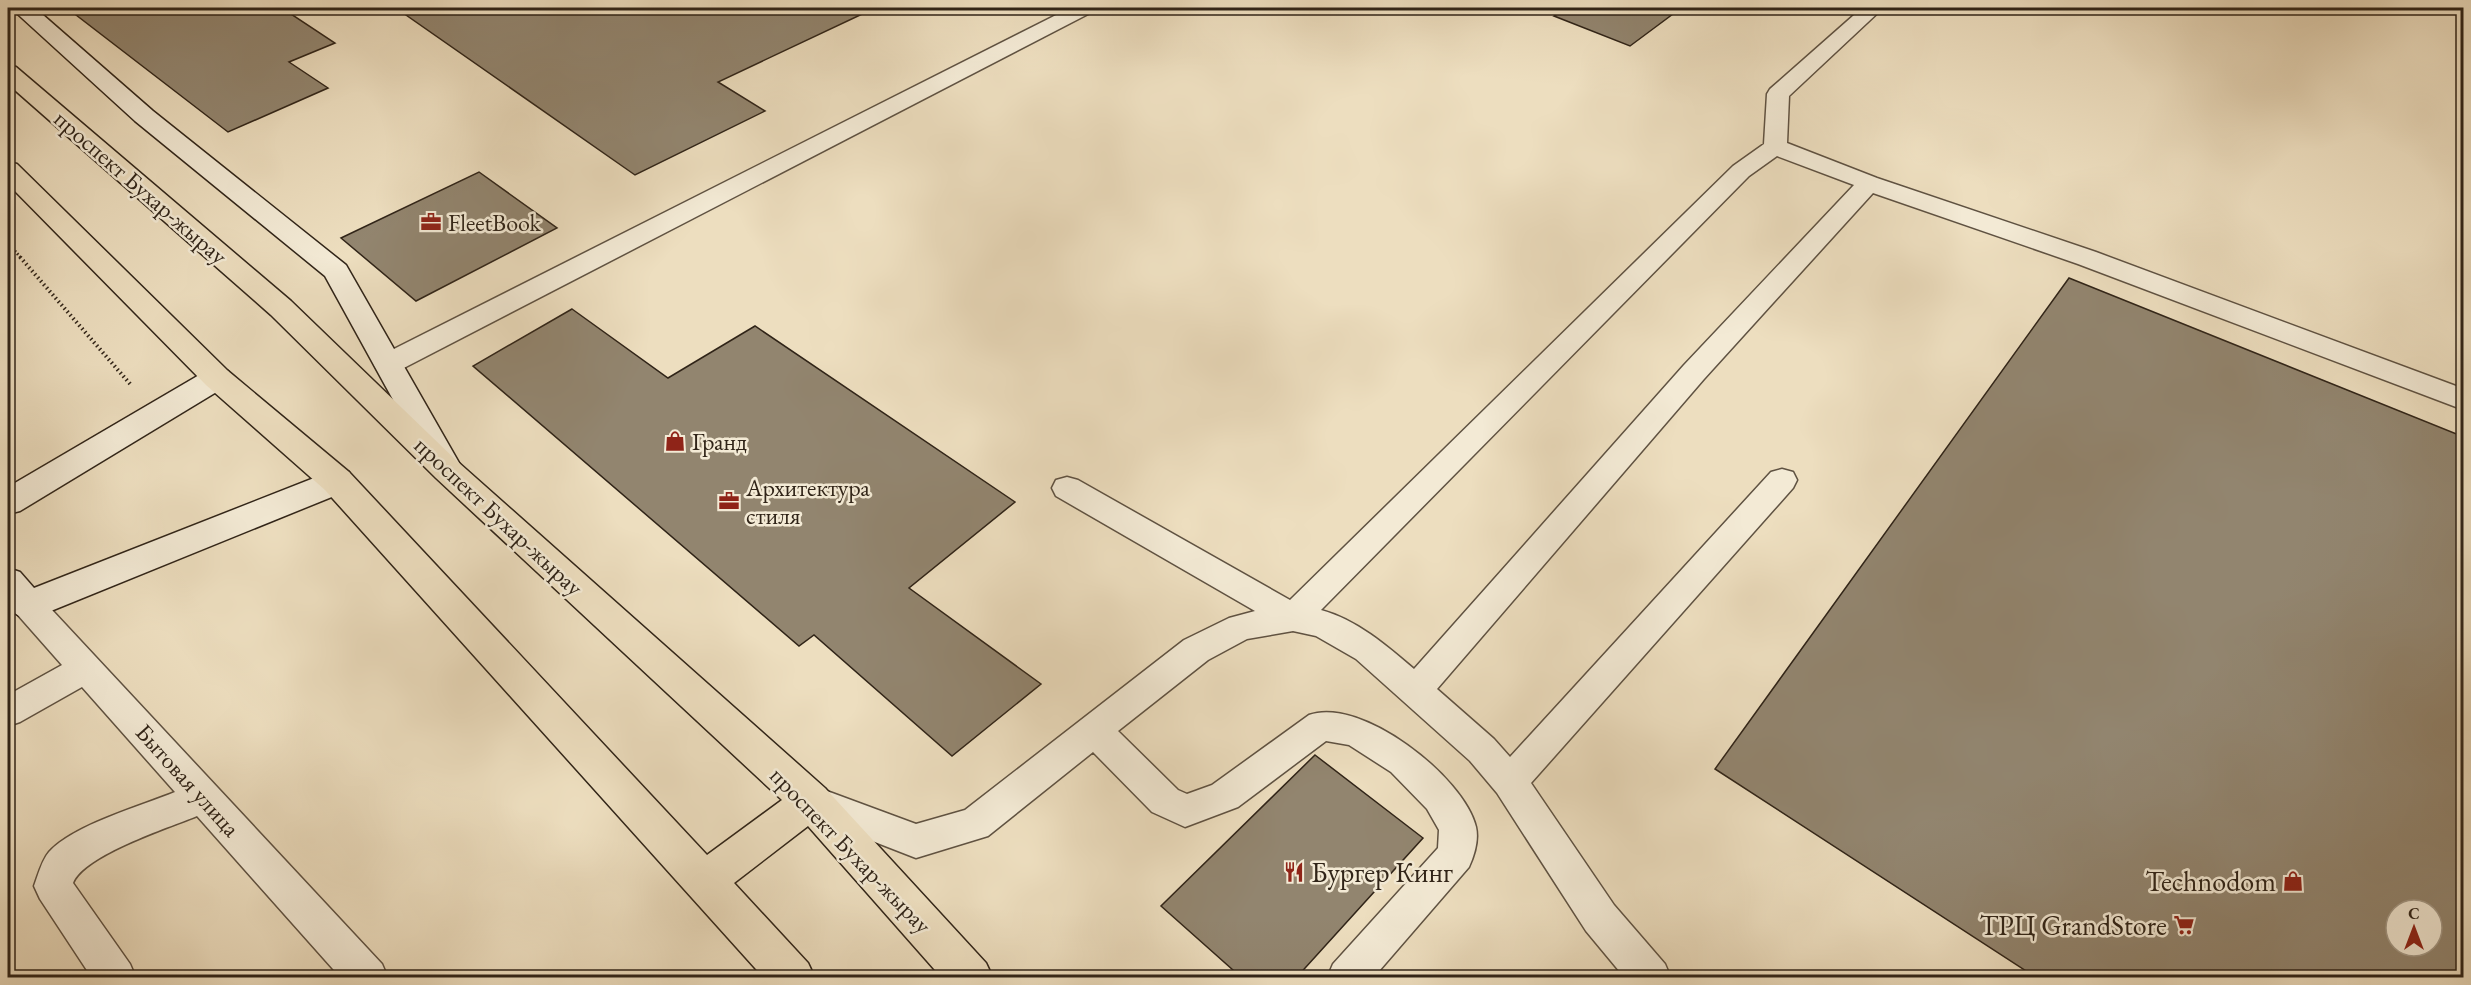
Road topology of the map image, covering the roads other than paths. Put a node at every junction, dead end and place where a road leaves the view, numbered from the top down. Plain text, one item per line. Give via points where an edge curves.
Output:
1 (22, 8) edge
2 (1085, 8) edge
3 (1873, 8) edge
4 (8, 72) edge
5 (1775, 147) junction
6 (8, 170) edge
7 (1869, 183) junction
8 (388, 364) junction
9 (217, 378) junction
10 (2463, 400) edge
11 (447, 470) junction
12 (1782, 480) dead end
13 (338, 481) junction
14 (1067, 488) dead end
15 (8, 502) edge
16 (18, 593) edge
17 (1293, 618) junction
18 (86, 668) junction
19 (1416, 690) junction
20 (8, 712) edge
21 (1094, 730) junction
22 (1510, 783) junction
23 (203, 797) junction
24 (811, 801) junction
25 (706, 880) junction
26 (116, 978) edge
27 (369, 978) edge
28 (793, 978) edge
29 (972, 978) edge
30 (1347, 978) edge
31 (1651, 978) edge

1 - 8 street via 144,116 336,271
2 - 8 lane
3 - 5 lane via 1778,94
4 - 11 main road, проспект Бухар-жырау via 281,308
5 - 7 lane
5 - 17 lane via 1741,171
6 - 9 main road
7 - 10 lane via 2087,258
7 - 19 lane via 1694,372
8 - 11 street
9 - 13 main road
9 - 15 street
11 - 24 main road, проспект Бухар-жырау
12 - 22 lane
13 - 16 street
13 - 25 main road
14 - 17 lane
16 - 18 lane, Бытовая улица
17 - 19 lane via 1323,624 1368,649
17 - 21 lane via 1241,627 1196,650
18 - 20 lane
18 - 23 lane, Бытовая улица
19 - 22 lane via 1482,750
21 - 24 lane via 975,824 916,841
21 - 30 lane via 1165,801 1185,811 1224,796 1321,725 1357,731 1403,761 1440,798 1458,828 1456,855
22 - 31 lane via 1600,918
23 - 26 lane via 83,846 60,865 52,886
23 - 27 lane, Бытовая улица
24 - 25 main road
24 - 29 main road, проспект Бухар-жырау
25 - 28 main road

